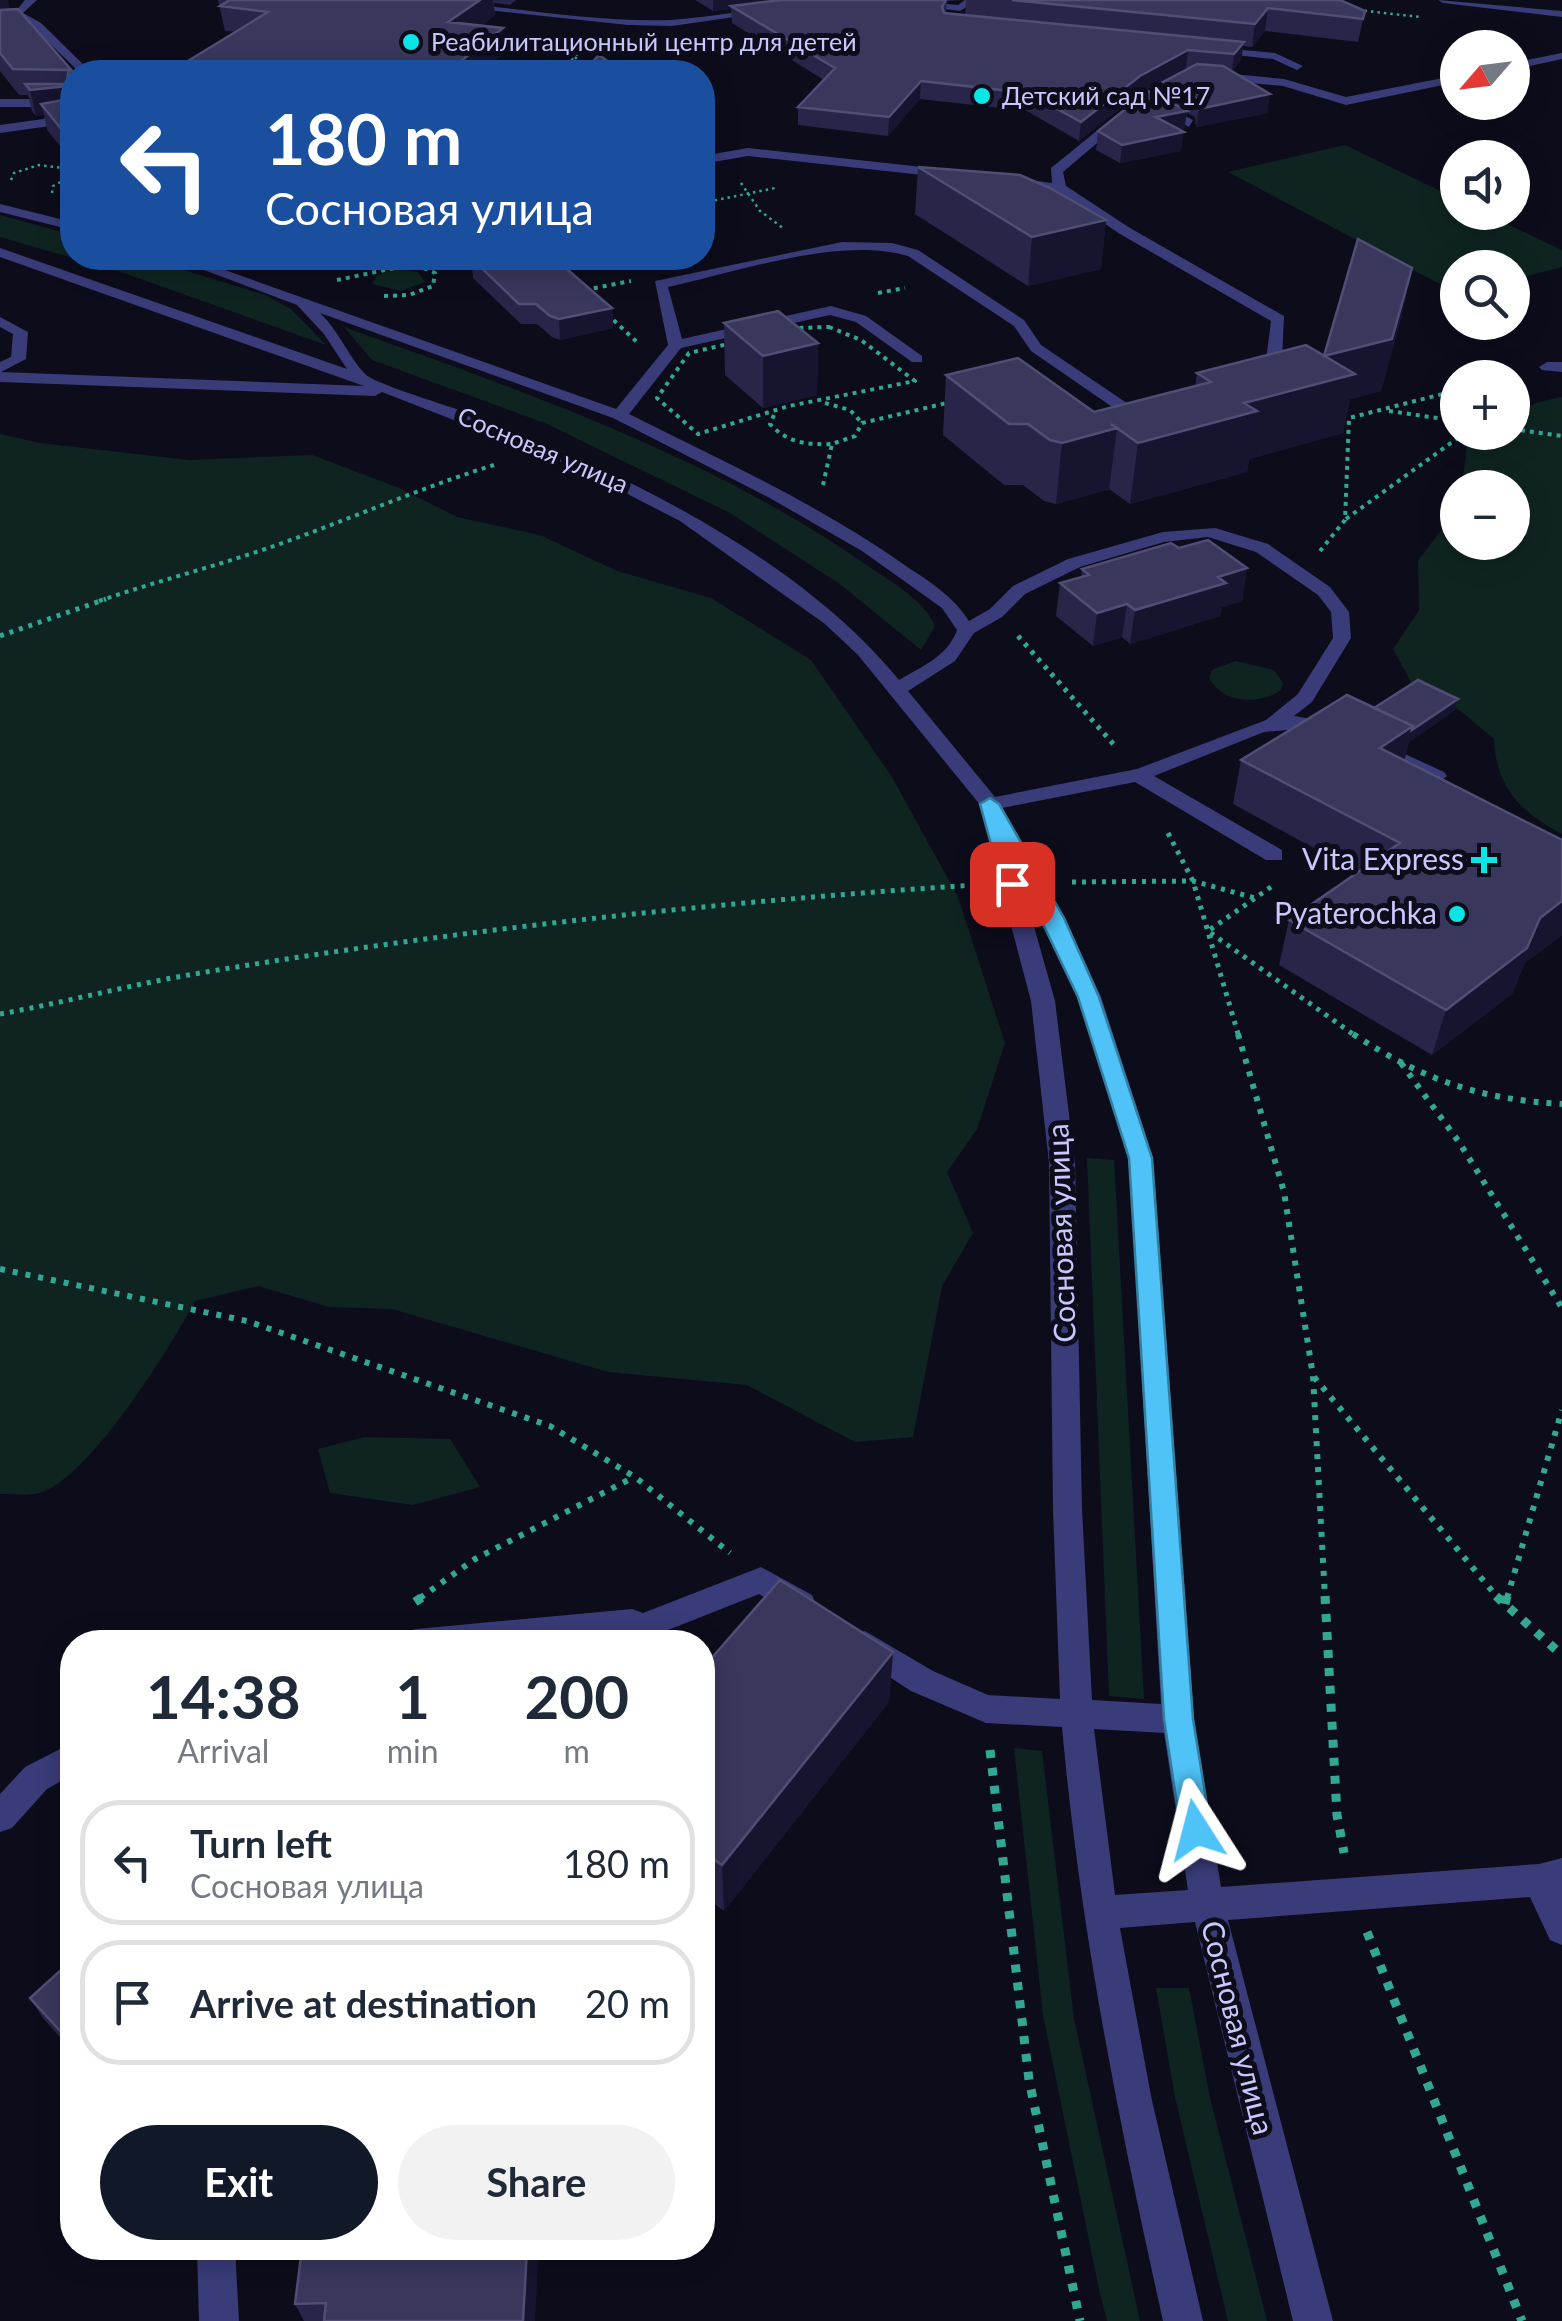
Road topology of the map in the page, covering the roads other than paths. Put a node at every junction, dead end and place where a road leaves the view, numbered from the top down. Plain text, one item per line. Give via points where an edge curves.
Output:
1 (32, 0) edge
2 (398, 0) edge
3 (973, 0) edge
4 (1443, 0) edge
5 (893, 3) edge
6 (960, 8) junction
7 (788, 9) edge
8 (1562, 14) edge
9 (948, 24) edge
10 (36, 25) junction
11 (18, 28) edge
12 (1200, 48) edge
13 (1562, 56) edge
14 (72, 60) edge
15 (1530, 63) edge
16 (1297, 66) dead end
17 (1440, 82) edge
18 (1144, 100) junction
19 (0, 103) edge
20 (60, 103) edge
21 (60, 121) edge
22 (1189, 122) edge
23 (0, 129) edge
24 (715, 158) edge
25 (960, 175) edge
26 (998, 179) edge
27 (1060, 188) junction
28 (0, 208) edge
29 (60, 223) edge
30 (0, 252) edge
31 (214, 270) edge
32 (292, 296) junction
33 (0, 321) edge
34 (676, 344) junction
35 (917, 359) dead end
36 (0, 368) edge
37 (359, 376) junction
38 (0, 377) edge
39 (1255, 389) edge
40 (400, 392) junction
41 (1160, 414) edge
42 (619, 416) junction
43 (966, 630) junction
44 (897, 689) junction
45 (1270, 724) junction
46 (1137, 776) junction
47 (990, 804) junction
48 (1448, 805) edge
49 (1274, 855) dead end
50 (1023, 883) junction
51 (652, 1620) junction
52 (545, 1630) edge
53 (630, 1630) edge
54 (1077, 1716) junction
55 (1178, 1719) junction
56 (60, 1765) edge
57 (0, 1818) edge
58 (1550, 1877) edge
59 (1207, 1904) junction
60 (1099, 1912) junction
61 (1562, 1928) edge
62 (216, 2260) edge
63 (219, 2321) edge
64 (1183, 2321) edge
65 (1313, 2321) edge

1 - 10 street via 16,14
2 - 7 street via 628,22
3 - 6 street
4 - 8 street
5 - 6 street
6 - 9 street
10 - 11 street
10 - 14 street
12 - 16 street via 1275,56
13 - 15 street
17 - 18 street via 1346,101 1284,83 1192,74
18 - 22 street
18 - 27 street via 1056,171
19 - 20 street
21 - 23 street
24 - 25 street via 748,152
26 - 27 street
27 - 39 street via 1278,319 1274,360
28 - 29 street
30 - 37 street, Сосновая улица
31 - 32 street
32 - 37 street via 330,331
32 - 42 street
33 - 36 street via 21,332 22,347 18,359
34 - 35 street via 831,310 861,319
34 - 41 street via 660,284 842,246 892,247 913,253 1020,323 1036,348 1140,419
34 - 42 street
37 - 40 street, Сосновая улица
38 - 40 street
40 - 44 street, Сосновая улица via 540,444 630,486 736,548 832,620
42 - 43 street via 868,547 948,604
43 - 44 street via 952,653
43 - 45 street via 1020,590 1074,563 1163,537 1209,532 1262,548 1302,574 1340,612 1342,638 1305,698
44 - 47 street, Сосновая улица
45 - 46 street
45 - 48 street via 1319,722 1345,732 1436,776 1416,789
46 - 47 street
46 - 49 street
47 - 50 street, Сосновая улица
50 - 54 street, Сосновая улица via 1062,1163
50 - 55 street, Сосновая улица via 1088,997 1141,1158
51 - 52 street
51 - 53 street
51 - 54 street via 761,1580 922,1681 986,1709
54 - 55 street
54 - 60 street, Сосновая улица
55 - 59 street, Сосновая улица
56 - 57 street via 36,1778
58 - 59 street
58 - 61 street
59 - 60 street
59 - 65 street, Сосновая улица
60 - 64 street, Сосновая улица via 1136,2121
62 - 63 street

